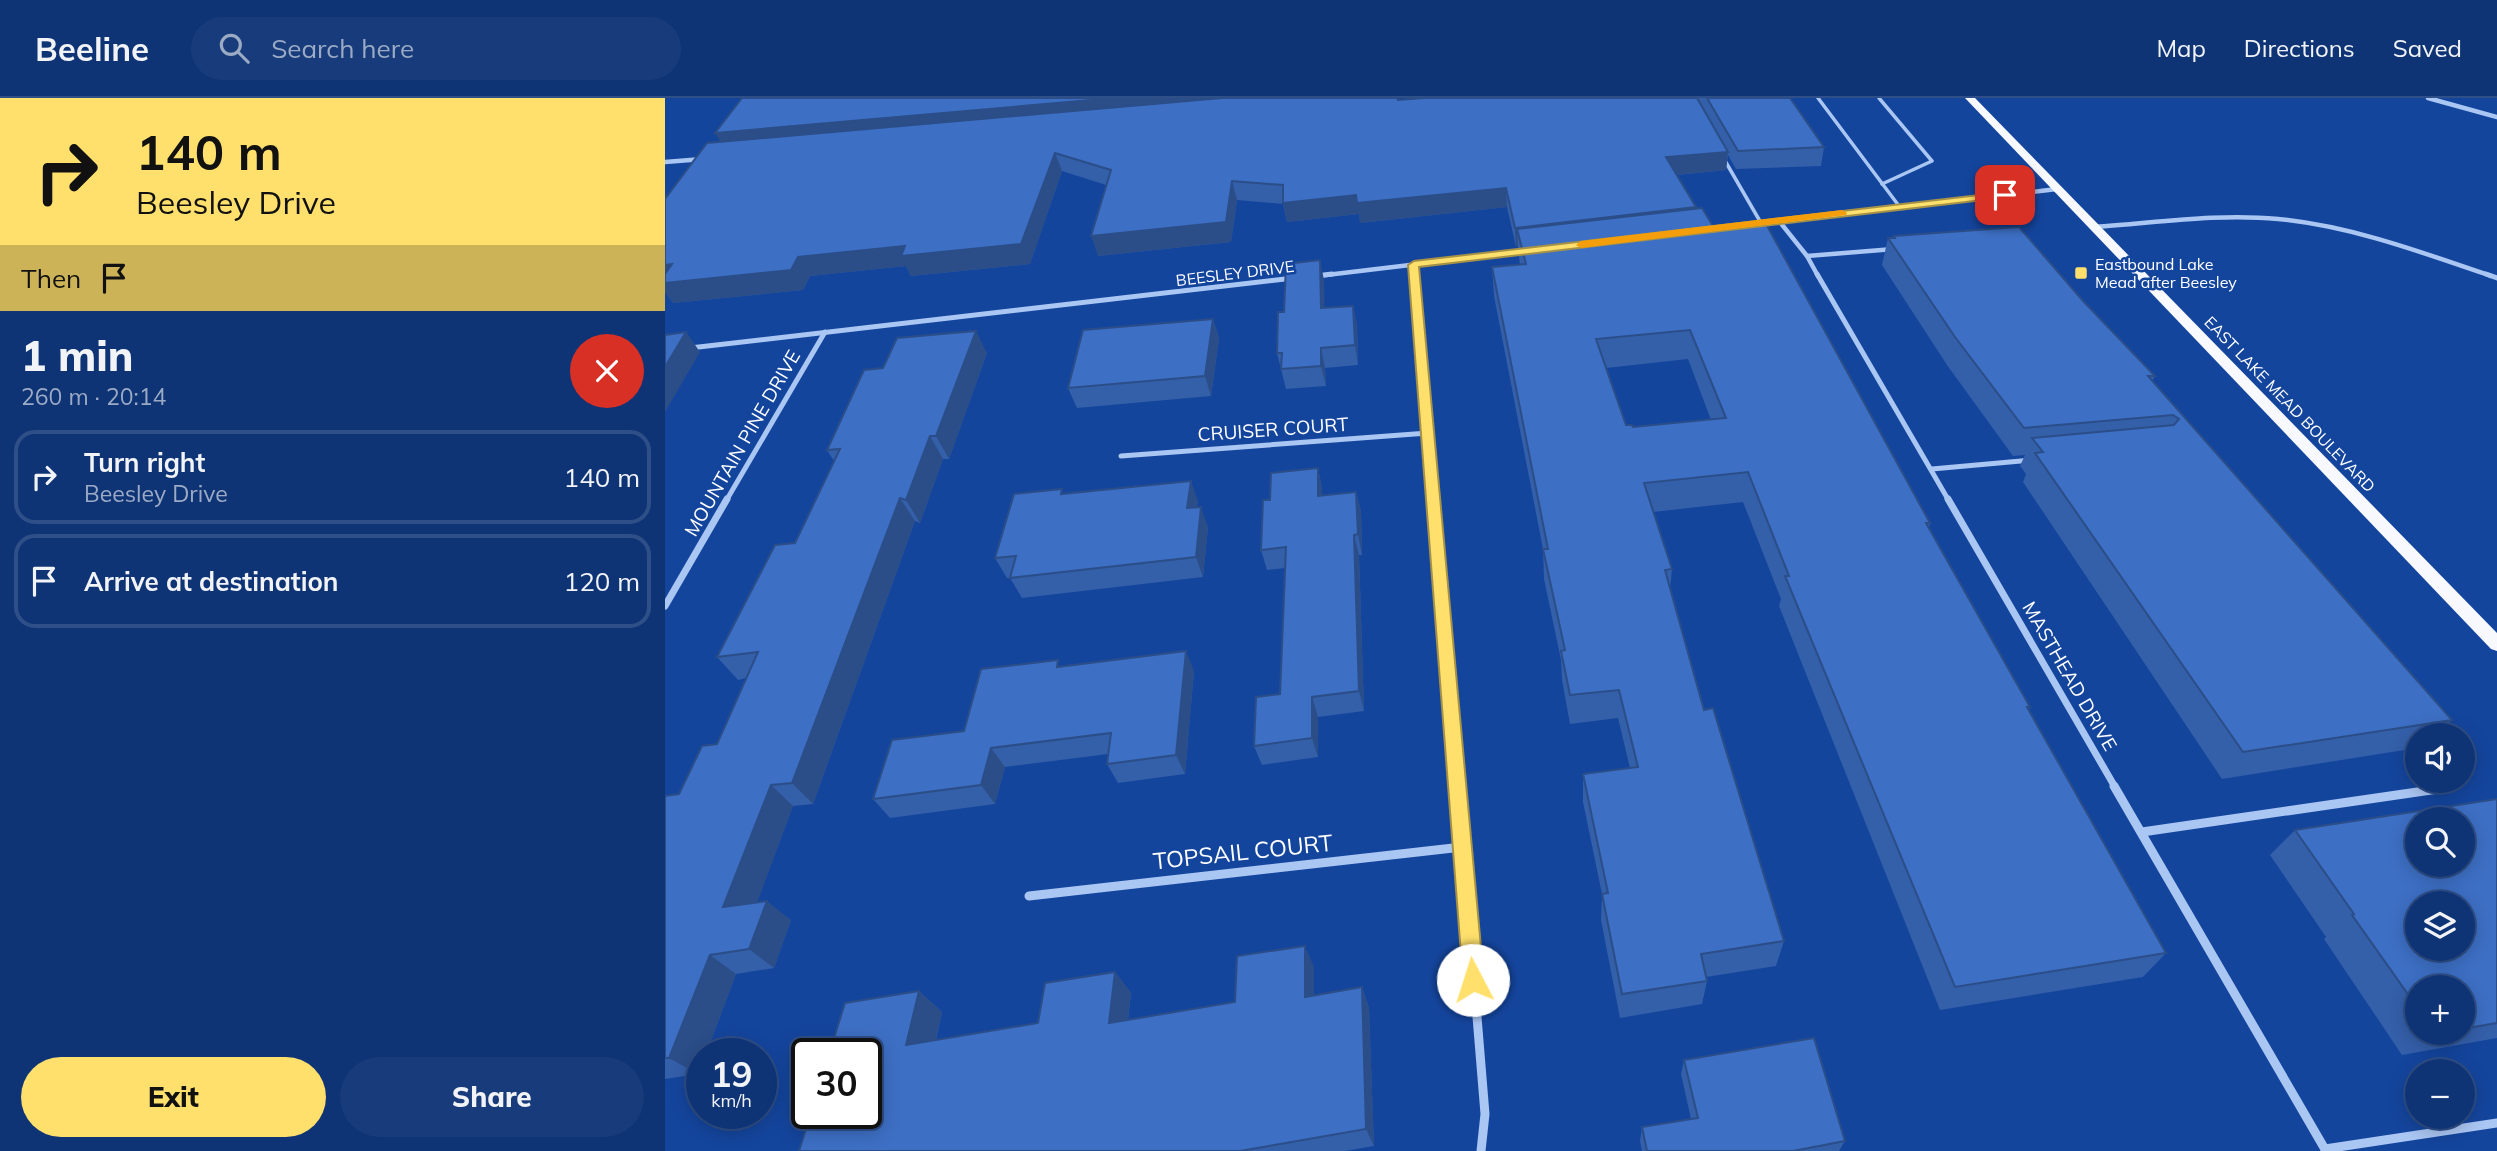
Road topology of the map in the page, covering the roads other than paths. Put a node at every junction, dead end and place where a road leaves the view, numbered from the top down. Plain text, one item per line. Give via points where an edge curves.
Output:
1 (1818, 98) edge
2 (1879, 98) edge
3 (1970, 98) edge
4 (2428, 98) edge
5 (2497, 117) edge
6 (1722, 155) edge
7 (706, 159) edge
8 (665, 162) edge
9 (1882, 184) junction
10 (2057, 189) junction
11 (1899, 206) junction
12 (1779, 221) junction
13 (1761, 223) junction
14 (1747, 225) edge
15 (2095, 227) junction
16 (1900, 249) edge
17 (1539, 250) edge
18 (1807, 256) junction
19 (1414, 265) junction
20 (2497, 278) edge
21 (825, 332) junction
22 (678, 349) edge
23 (1428, 433) junction
24 (1121, 456) dead end
25 (2039, 460) edge
26 (1931, 469) junction
27 (665, 606) edge
28 (2497, 645) edge
29 (2410, 793) edge
30 (2142, 832) junction
31 (1462, 847) junction
32 (1029, 896) dead end
33 (2497, 1123) edge
34 (2326, 1150) edge
35 (1481, 1151) edge

1 - 9 lane
2 - 9 lane via 1932,161
3 - 10 main road, EAST LAKE MEAD BOULEVARD
4 - 5 street
6 - 13 lane
7 - 8 street
9 - 11 lane
10 - 11 street
10 - 15 main road, EAST LAKE MEAD BOULEVARD
11 - 12 street
12 - 13 street
12 - 18 street, MASTHEAD DRIVE
13 - 14 street
15 - 20 street via 2244,217 2322,225 2396,243
15 - 28 main road, EAST LAKE MEAD BOULEVARD
16 - 18 street
17 - 19 street, BEESLEY DRIVE
18 - 26 street, MASTHEAD DRIVE
19 - 21 street, BEESLEY DRIVE
19 - 23 street
21 - 22 street, BEESLEY DRIVE
21 - 27 street, MOUNTAIN PINE DRIVE
23 - 24 street, CRUISER COURT
23 - 31 street
25 - 26 street
26 - 30 street, MASTHEAD DRIVE
29 - 30 street
30 - 34 street, MASTHEAD DRIVE
31 - 32 street, TOPSAIL COURT
31 - 35 street via 1485,1114
33 - 34 street

